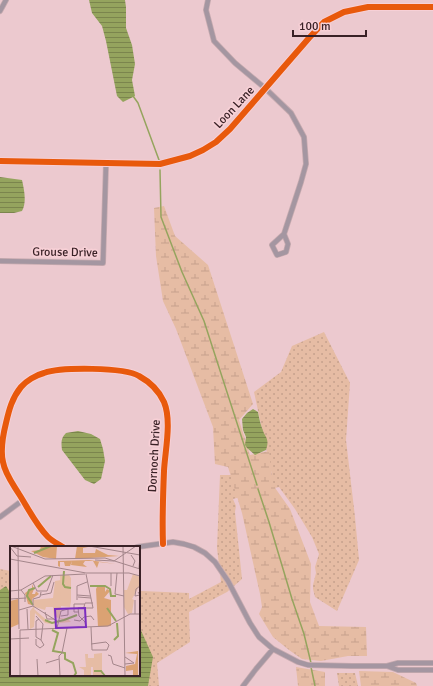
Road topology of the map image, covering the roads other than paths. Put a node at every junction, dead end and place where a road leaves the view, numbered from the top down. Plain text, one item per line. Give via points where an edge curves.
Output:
1 (6, 0) edge
2 (208, 0) edge
3 (433, 7) edge
4 (0, 11) edge
5 (266, 89) junction
6 (0, 162) edge
7 (106, 164) junction
8 (284, 234) junction
9 (0, 261) edge
10 (23, 500) junction
11 (0, 517) edge
12 (163, 544) junction
13 (62, 546) edge
14 (140, 547) edge
15 (274, 649) junction
16 (433, 663) edge
17 (388, 666) junction
18 (433, 670) edge
19 (243, 686) edge

1 - 4 street
2 - 5 street via 206,10 214,41
3 - 5 street, Loon Lane via 368,7 344,12 324,22
5 - 7 street, Loon Lane via 230,129 203,150 160,164
5 - 8 street via 291,113 304,137 306,164
6 - 7 street, Loon Lane
7 - 9 street, Grouse Drive via 103,263
8 - 8 street via 272,245 277,255 286,252 288,244
10 - 11 street
10 - 12 street, Dornoch Drive via 2,462 4,432 10,406 21,387 43,373 59,370 117,370 138,375 158,392 167,416
10 - 13 street, Dornoch Drive via 49,537
12 - 14 street
12 - 15 street via 173,542 194,547 215,562 250,623 259,636
15 - 17 street via 308,665
15 - 19 street
16 - 17 street via 398,663
17 - 18 street via 398,670

